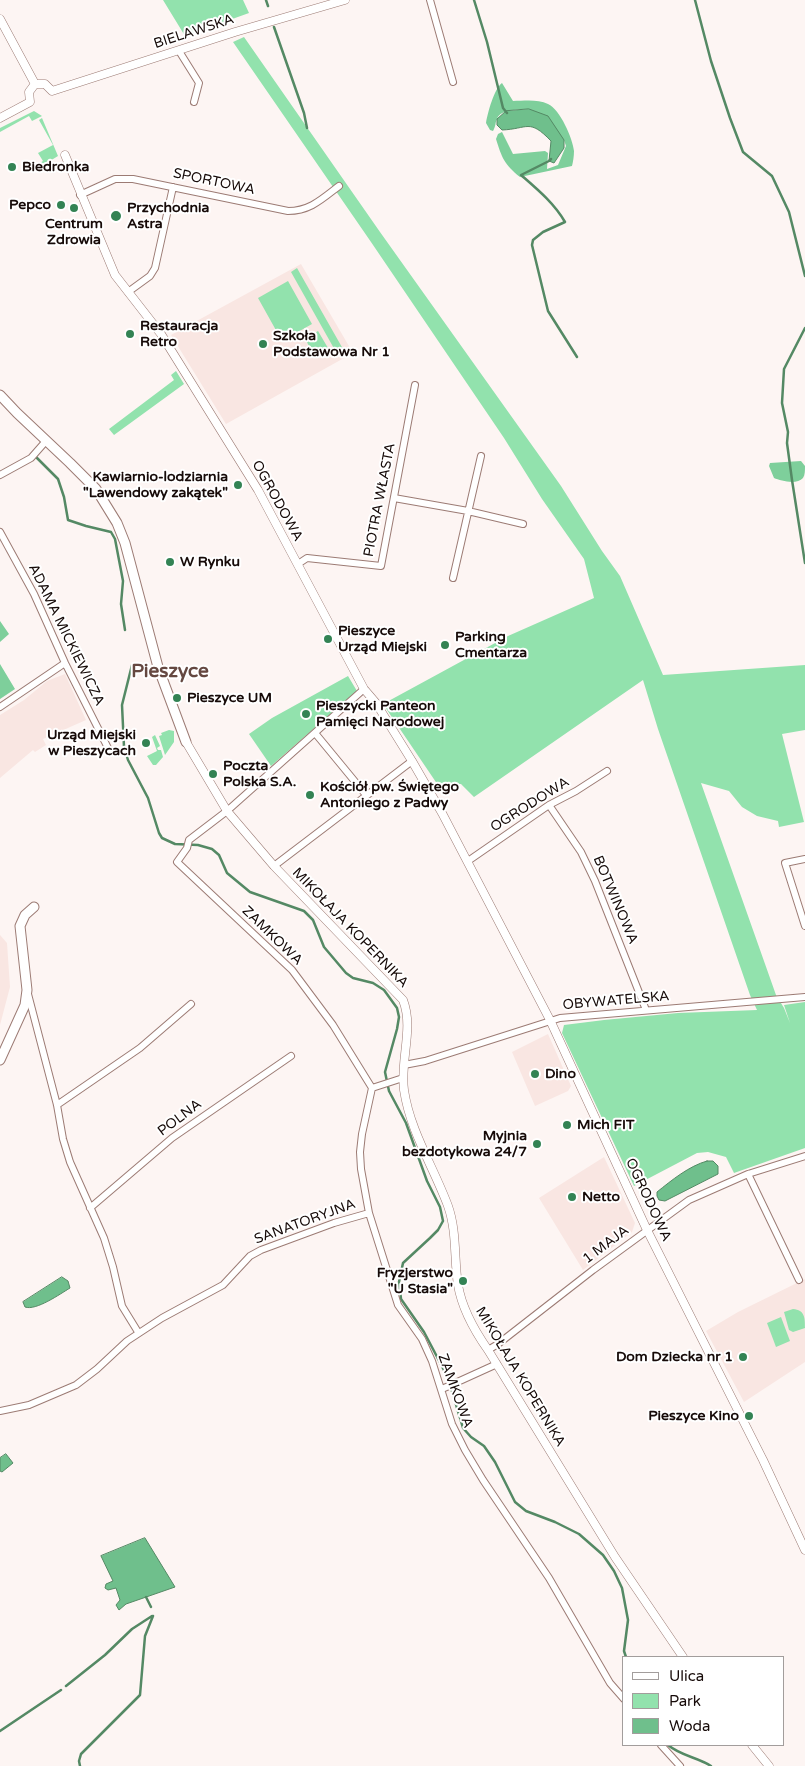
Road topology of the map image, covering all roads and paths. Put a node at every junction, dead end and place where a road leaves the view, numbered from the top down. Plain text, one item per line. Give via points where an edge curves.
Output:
1 (345, 0) edge
2 (430, 0) edge
3 (0, 19) edge
4 (179, 51) junction
5 (453, 82) dead end
6 (35, 84) junction
7 (194, 102) dead end
8 (0, 118) edge
9 (65, 156) dead end
10 (174, 186) junction
11 (339, 186) dead end
12 (80, 195) junction
13 (128, 292) junction
14 (415, 386) dead end
15 (0, 395) edge
16 (46, 441) junction
17 (481, 456) dead end
18 (0, 475) edge
19 (394, 498) junction
20 (468, 511) junction
21 (523, 524) dead end
22 (0, 532) edge
23 (2, 541) edge
24 (298, 564) junction
25 (453, 578) dead end
26 (65, 663) junction
27 (364, 689) junction
28 (0, 707) edge
29 (315, 733) junction
30 (186, 742) joint
31 (109, 750) dead end
32 (412, 761) junction
33 (607, 771) dead end
34 (366, 795) junction
35 (549, 805) junction
36 (227, 811) junction
37 (805, 859) edge
38 (468, 861) junction
39 (274, 866) junction
40 (34, 907) dead end
41 (805, 926) edge
42 (27, 990) junction
43 (805, 997) edge
44 (191, 1004) dead end
45 (646, 1010) junction
46 (550, 1020) junction
47 (291, 1056) dead end
48 (0, 1060) edge
49 (404, 1065) junction
50 (403, 1078) junction
51 (372, 1088) junction
52 (58, 1105) junction
53 (805, 1156) edge
54 (748, 1174) junction
55 (90, 1208) junction
56 (369, 1212) junction
57 (647, 1230) junction
58 (799, 1280) dead end
59 (138, 1332) junction
60 (488, 1350) junction
61 (498, 1364) junction
62 (444, 1389) junction
63 (0, 1410) edge
64 (805, 1550) edge
65 (682, 1656) edge
66 (622, 1697) edge
67 (662, 1746) edge
68 (753, 1746) edge
69 (680, 1766) edge
70 (769, 1766) edge

1 - 4 street, BIELAWSKA
2 - 5 street
3 - 6 street
4 - 6 street, BIELAWSKA via 52,91 45,84
4 - 7 street via 199,83
6 - 8 street via 29,92 30,102
9 - 12 street, OGRODOWA
10 - 11 street, SPORTOWA via 300,211
10 - 12 street, SPORTOWA via 115,179
10 - 13 street via 155,268 150,276
12 - 13 street, OGRODOWA via 115,275
13 - 24 street, OGRODOWA via 161,334 191,382 258,490
14 - 19 street, PIOTRA WŁASTA
15 - 16 main road
16 - 18 street via 31,458
16 - 30 main road via 96,490 116,523 158,666
17 - 20 street
19 - 20 street
19 - 24 street, PIOTRA WŁASTA via 381,566 308,558
20 - 21 street
20 - 25 street
22 - 23 street, ADAMA MICKIEWICZA
23 - 26 street, ADAMA MICKIEWICZA via 34,594
24 - 27 street, OGRODOWA
26 - 28 street
26 - 31 street, ADAMA MICKIEWICZA
27 - 29 street
27 - 32 street, OGRODOWA
29 - 34 street
29 - 36 street
30 - 36 street, MIKOŁAJA KOPERNIKA
32 - 34 street
32 - 38 street, OGRODOWA
33 - 35 street, OGRODOWA
34 - 39 street
35 - 38 street, OGRODOWA
35 - 45 street, BOTWINOWA via 596,880
36 - 39 street, MIKOŁAJA KOPERNIKA
36 - 51 street, ZAMKOWA via 189,840 177,862 292,970 333,1025
37 - 41 street via 785,863
38 - 46 street, OGRODOWA
39 - 49 street, MIKOŁAJA KOPERNIKA via 403,1000 407,1019
40 - 42 main road via 20,926
42 - 48 main road via 25,1005
42 - 52 street
43 - 45 street, OBYWATELSKA
44 - 52 street via 140,1048
45 - 46 street, OBYWATELSKA
46 - 49 street, OBYWATELSKA
46 - 57 street, OGRODOWA
47 - 55 street, POLNA via 172,1138
49 - 50 street, MIKOŁAJA KOPERNIKA
50 - 51 street
50 - 60 street, MIKOŁAJA KOPERNIKA via 411,1117 449,1208 461,1300 471,1324
51 - 56 street, ZAMKOWA via 360,1152
52 - 55 street via 70,1162
53 - 54 street, 1 MAJA
54 - 57 street, 1 MAJA via 689,1200
54 - 58 street
55 - 59 street via 109,1252 122,1306
56 - 59 street, SANATORYJNA via 261,1250 250,1256 223,1284
56 - 62 street, ZAMKOWA via 398,1305 422,1339
57 - 60 street, 1 MAJA
57 - 64 street, OGRODOWA
59 - 63 street, SANATORYJNA via 76,1385 30,1405
60 - 61 street, MIKOŁAJA KOPERNIKA
61 - 62 street
61 - 65 street, MIKOŁAJA KOPERNIKA via 615,1557
62 - 66 street, ZAMKOWA via 452,1424 483,1480 549,1578 610,1683
67 - 69 street
68 - 70 street

